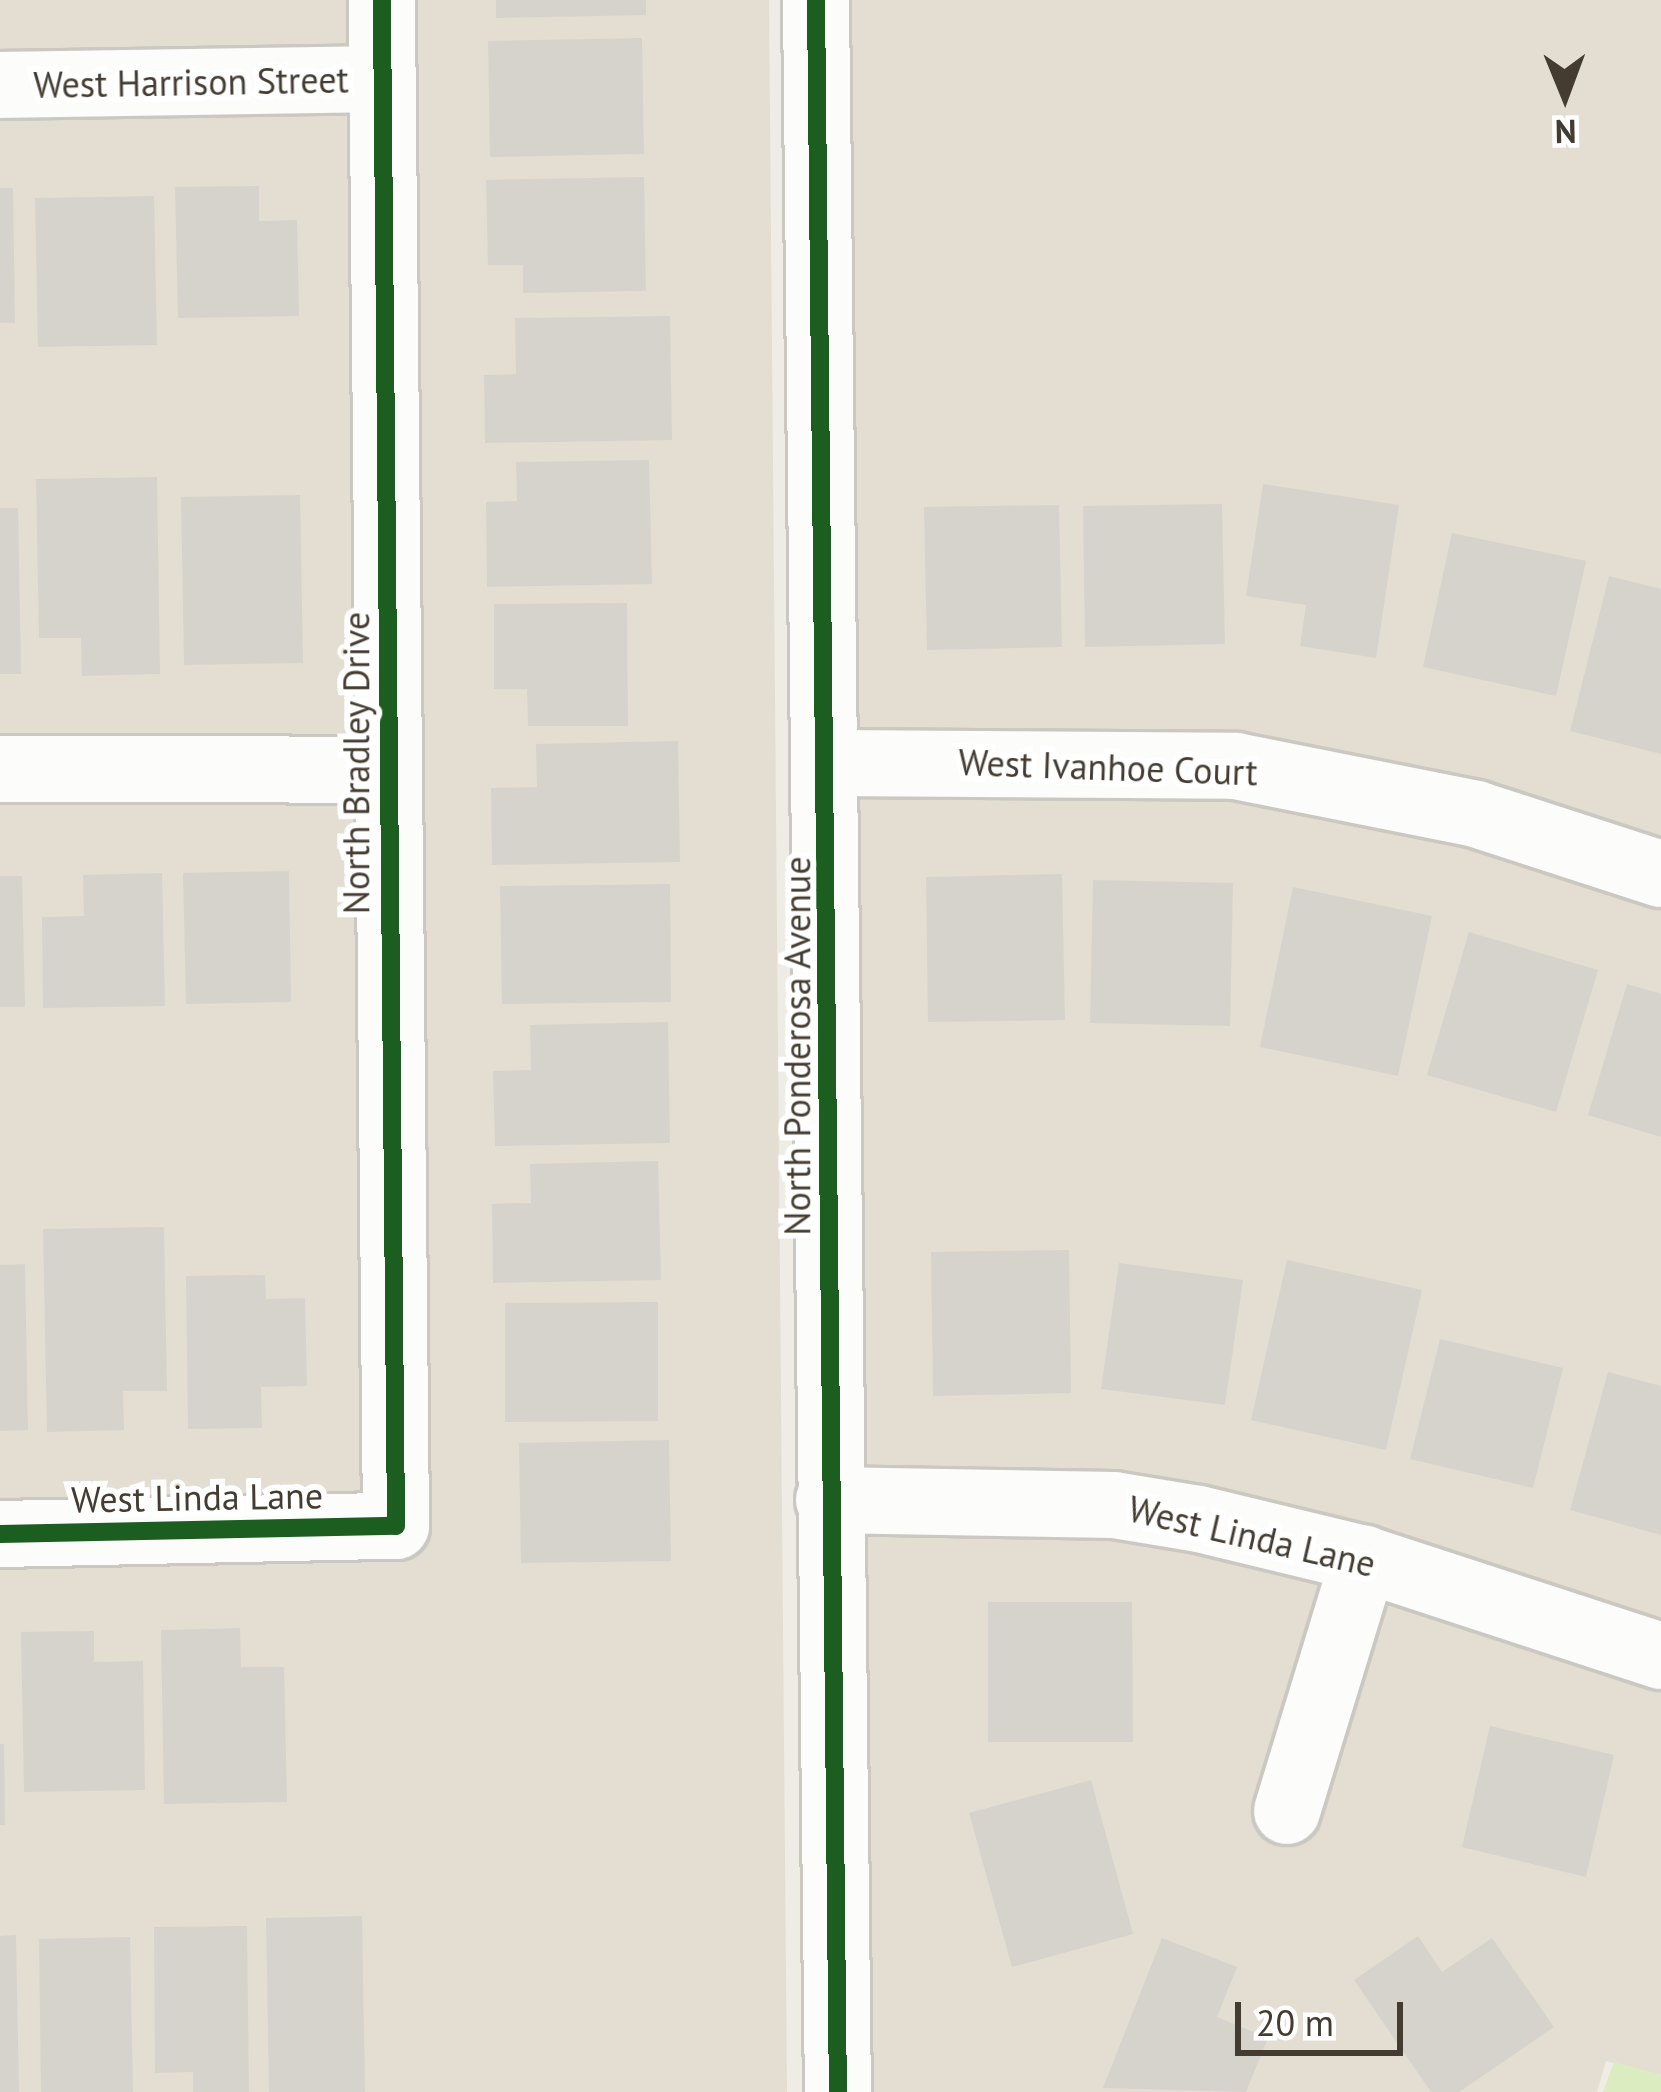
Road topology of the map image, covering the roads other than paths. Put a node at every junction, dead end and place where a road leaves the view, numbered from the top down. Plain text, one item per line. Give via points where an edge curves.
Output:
1 (382, 0) edge
2 (816, 0) edge
3 (382, 79) junction
4 (0, 85) edge
5 (830, 763) junction
6 (0, 769) edge
7 (388, 770) junction
8 (1661, 874) edge
9 (830, 1500) junction
10 (396, 1526) joint
11 (0, 1534) edge
12 (1364, 1559) junction
13 (1661, 1656) edge
14 (1287, 1811) dead end
15 (838, 2092) edge

1 - 3 street, North Bradley Drive
2 - 5 street, North Ponderosa Avenue
3 - 4 street, West Harrison Street
3 - 7 street, North Bradley Drive
5 - 8 street, West Ivanhoe Court via 1236,766 1476,814
5 - 9 street, North Ponderosa Avenue
6 - 7 street
7 - 10 street, North Bradley Drive
9 - 12 street, West Linda Lane via 1114,1505
9 - 15 street, North Ponderosa Avenue
10 - 11 street, West Linda Lane
12 - 13 street, West Linda Lane
12 - 14 street

